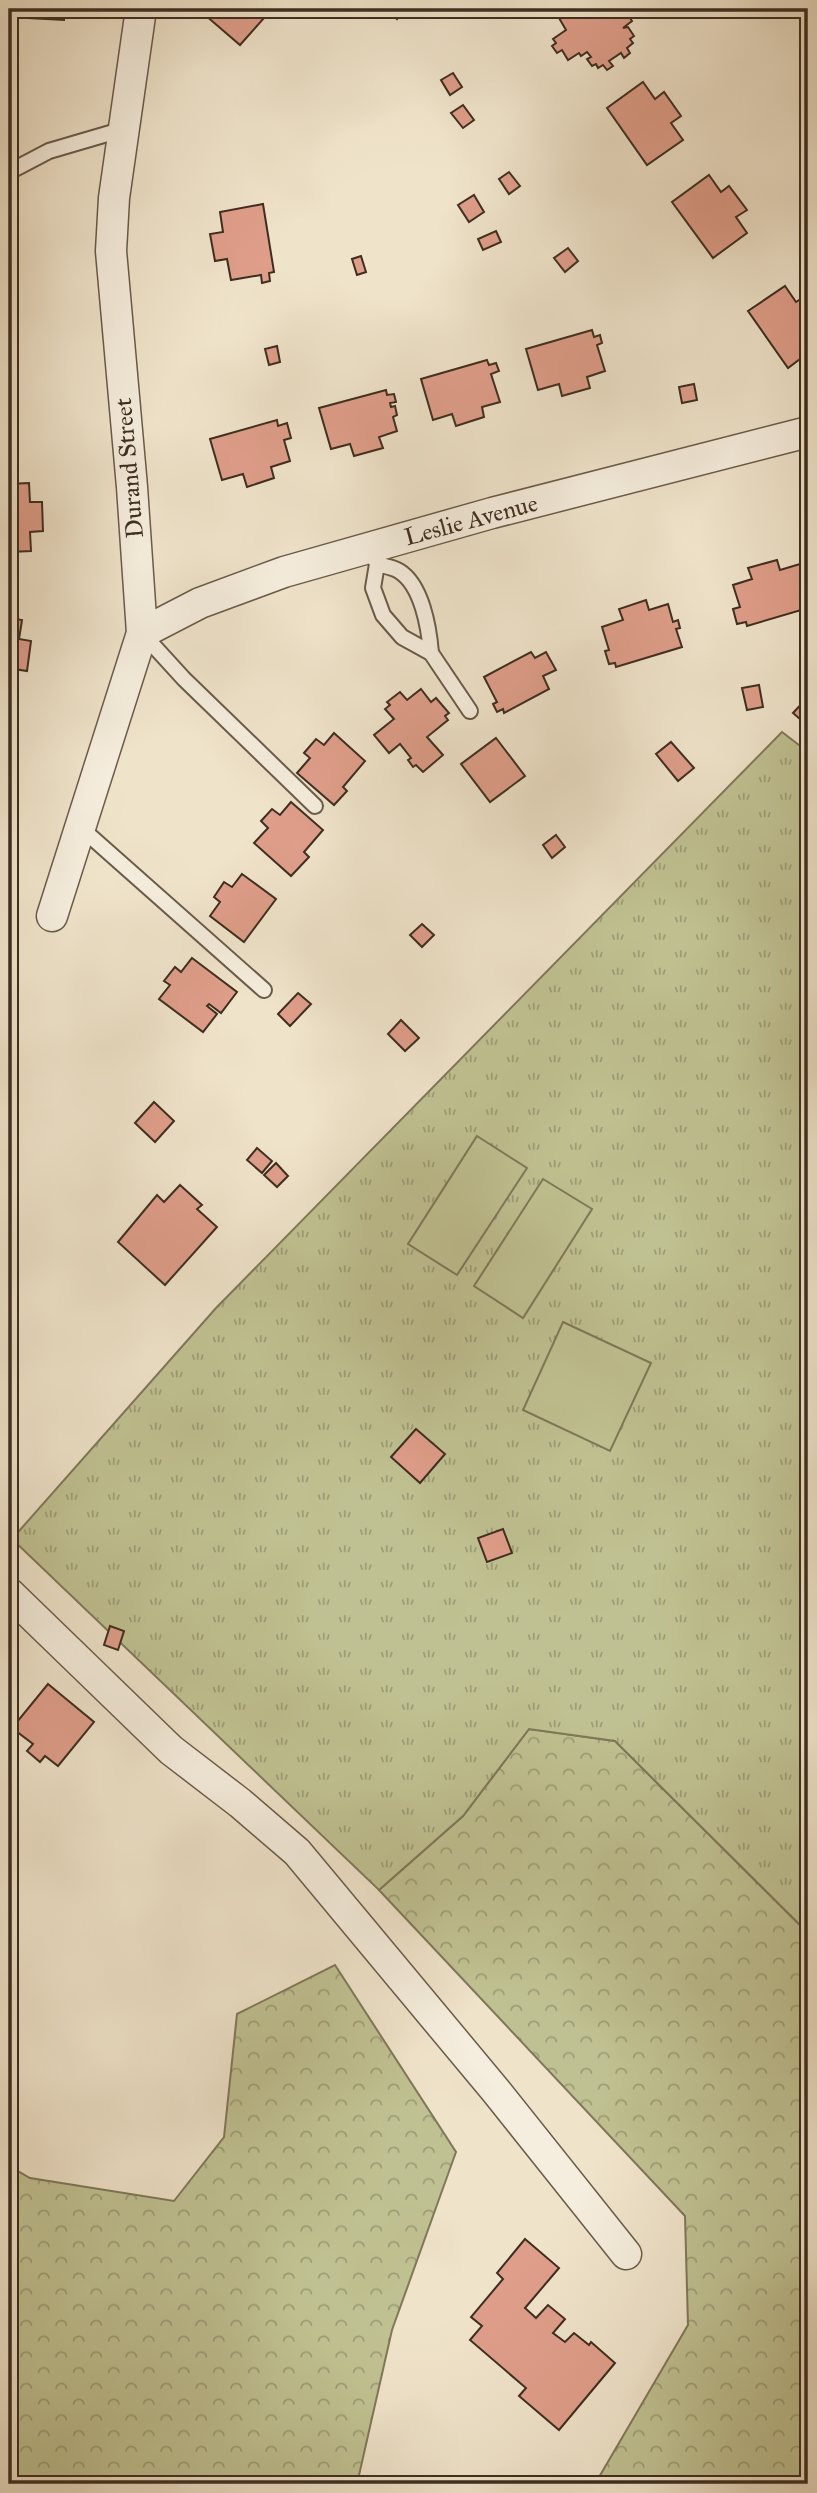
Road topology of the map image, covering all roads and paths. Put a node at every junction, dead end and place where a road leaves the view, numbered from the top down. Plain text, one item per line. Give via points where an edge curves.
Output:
1 (141, 9) edge
2 (124, 130) junction
3 (9, 172) edge
4 (808, 432) edge
5 (373, 556) junction
6 (142, 633) junction
7 (431, 653) junction
8 (470, 711) dead end
9 (315, 806) dead end
10 (80, 827) junction
11 (52, 916) dead end
12 (264, 989) dead end
13 (9, 1593) edge
14 (626, 2254) dead end

1 - 2 street, Durand Street
2 - 3 lane via 49,152
2 - 6 street, Durand Street via 111,251
4 - 5 street, Leslie Avenue
5 - 6 street, Leslie Avenue via 284,572 200,603
5 - 7 lane via 400,571 414,588 429,621
5 - 7 lane via 373,588 383,615 402,637
6 - 9 lane
6 - 10 street, Durand Street
7 - 8 lane
10 - 11 street, Durand Street
10 - 12 lane
13 - 14 street via 170,1750 297,1852

